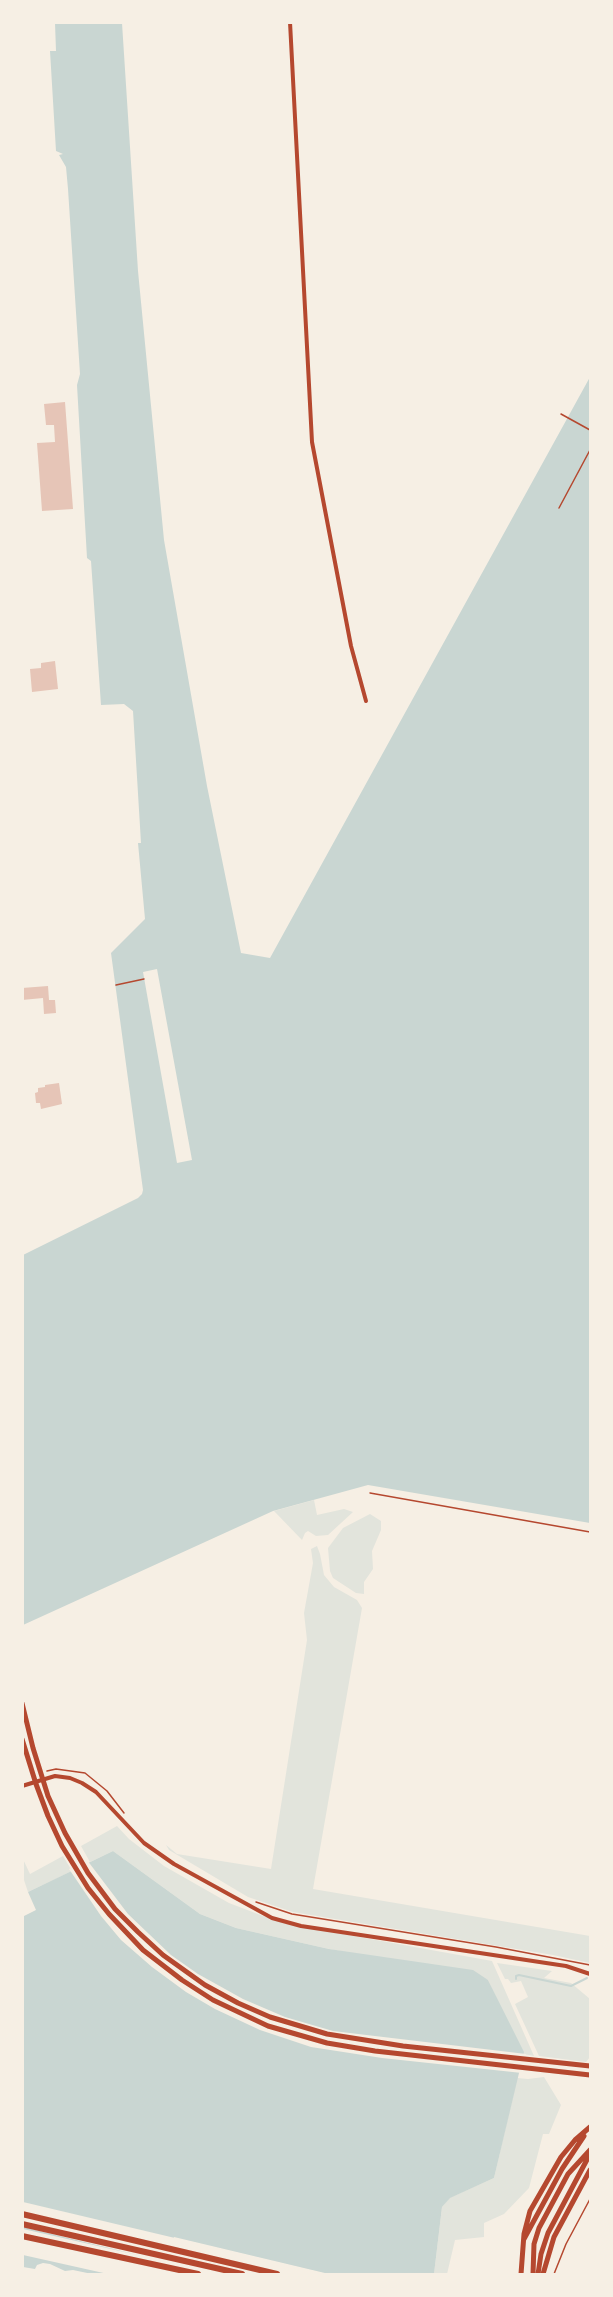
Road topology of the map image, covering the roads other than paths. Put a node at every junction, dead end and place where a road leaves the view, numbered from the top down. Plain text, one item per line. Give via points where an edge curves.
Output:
1 (290, 22) edge
2 (366, 701) dead end
3 (370, 1493) dead end
4 (591, 1532) edge
5 (22, 1703) edge
6 (22, 1738) edge
7 (22, 1786) edge
8 (591, 1974) edge
9 (591, 2066) edge
10 (591, 2075) edge
11 (591, 2127) edge
12 (591, 2152) edge
13 (591, 2170) edge
14 (591, 2199) edge
15 (22, 2214) edge
16 (22, 2224) edge
17 (22, 2236) edge
18 (198, 2274) edge
19 (242, 2274) edge
20 (277, 2274) edge
21 (521, 2274) edge
22 (533, 2274) edge
23 (538, 2274) edge
24 (543, 2274) edge
25 (554, 2274) edge

1 - 2 street via 312,442 351,646
3 - 4 lane
5 - 9 main road via 48,1796 88,1873 138,1932 205,1985 262,2014 327,2034
6 - 10 main road via 48,1816 88,1888 143,1950 213,2000 268,2026 327,2043
7 - 8 street via 55,1776 82,1783 96,1792 144,1843 272,1918 301,1926 566,1966
11 - 21 main road via 562,2169 524,2241
12 - 22 main road via 568,2174 539,2228
12 - 23 main road via 548,2233
13 - 24 main road via 554,2237
14 - 25 lane
15 - 20 highway
16 - 19 highway
17 - 18 highway

